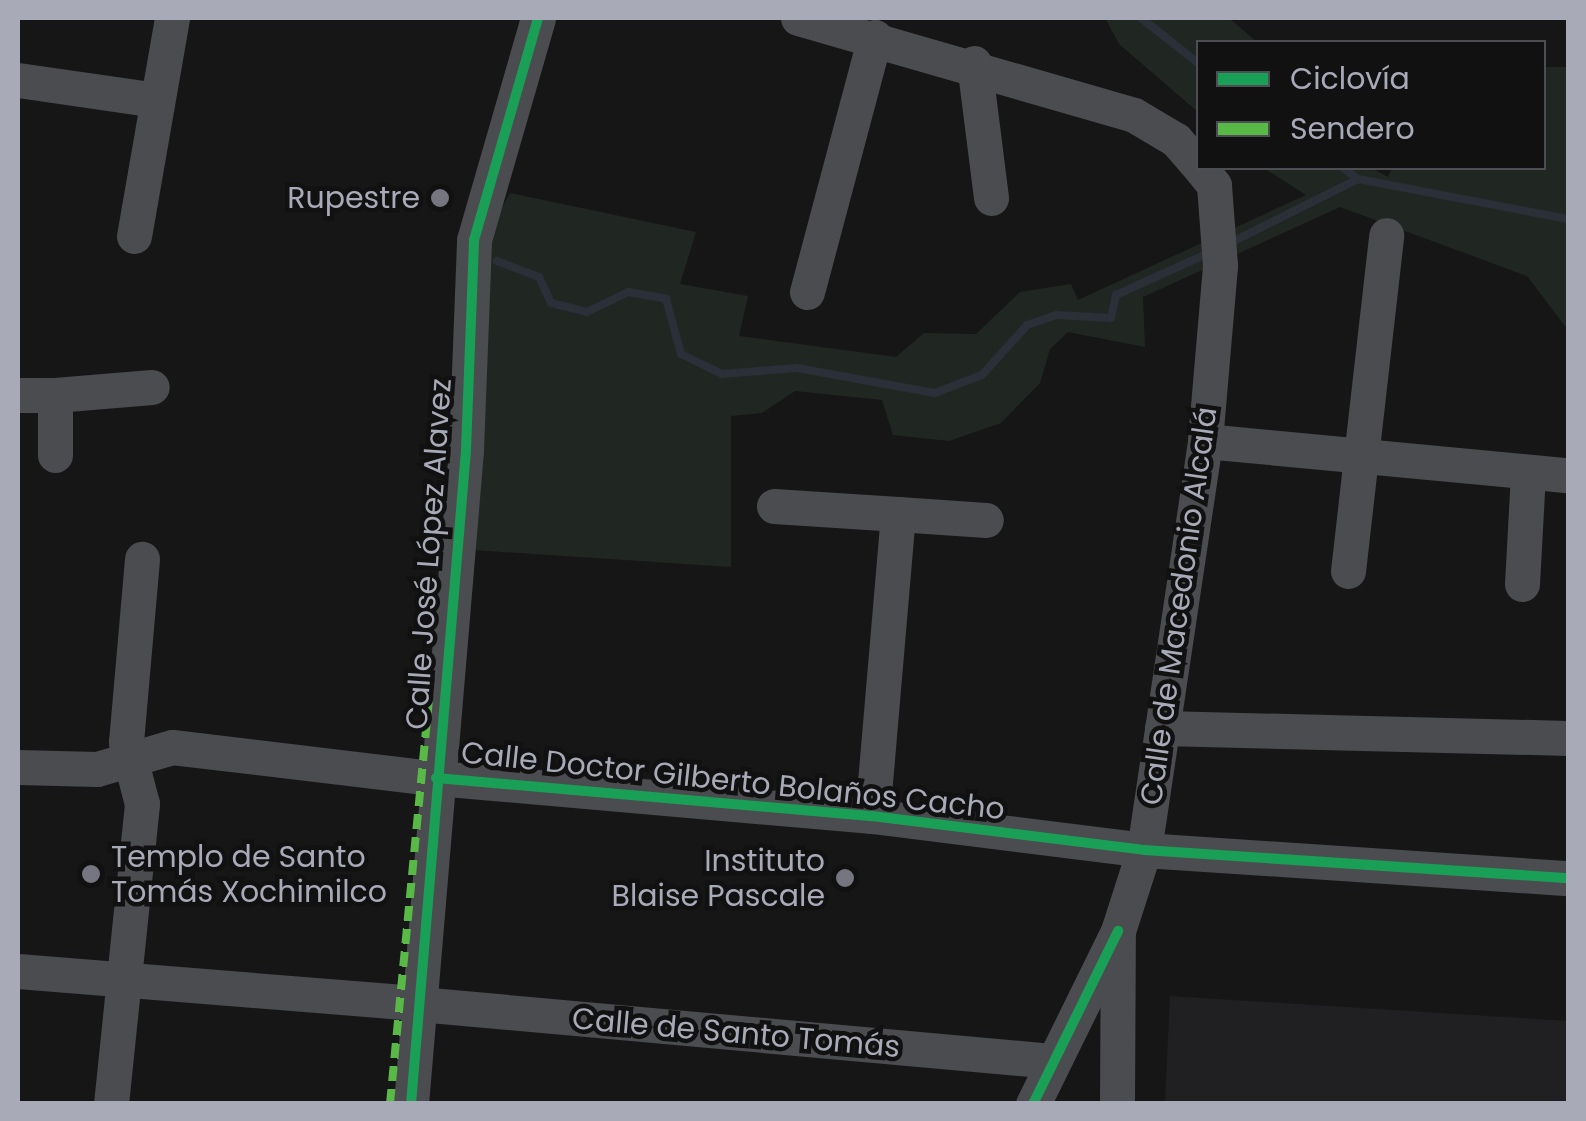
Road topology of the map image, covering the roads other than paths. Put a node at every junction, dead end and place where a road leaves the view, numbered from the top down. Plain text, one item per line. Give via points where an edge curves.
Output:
1 (172, 18) edge
2 (538, 18) edge
3 (820, 20) edge
4 (918, 33) edge
5 (875, 37) junction
6 (974, 63) junction
7 (18, 80) edge
8 (156, 100) junction
9 (1196, 162) edge
10 (1203, 170) edge
11 (991, 198) dead end
12 (1386, 234) dead end
13 (134, 236) dead end
14 (808, 292) dead end
15 (152, 387) dead end
16 (18, 395) edge
17 (55, 396) junction
18 (1205, 440) junction
19 (55, 456) dead end
20 (1363, 456) junction
21 (1528, 472) junction
22 (1568, 475) edge
23 (774, 506) dead end
24 (898, 514) junction
25 (986, 520) dead end
26 (142, 559) dead end
27 (1348, 571) dead end
28 (1522, 584) dead end
29 (1162, 728) junction
30 (1568, 738) edge
31 (127, 762) junction
32 (18, 767) edge
33 (429, 777) junction
34 (872, 816) junction
35 (1092, 843) junction
36 (1144, 850) junction
37 (1568, 878) edge
38 (1123, 919) junction
39 (18, 972) edge
40 (122, 983) junction
41 (410, 1003) junction
42 (1053, 1061) junction
43 (111, 1104) edge
44 (411, 1104) edge
45 (1034, 1104) edge
46 (1117, 1104) edge

1 - 8 street
2 - 33 street, Calle José López Alavez via 474,240 466,450
3 - 5 street
4 - 5 street
4 - 6 street
5 - 14 street
6 - 9 street via 1134,115 1176,140
6 - 11 street
7 - 8 street
8 - 13 street
10 - 18 street, Calle de Macedonio Alcalá via 1214,185 1220,226
12 - 20 street
15 - 17 street
16 - 17 street
17 - 19 street
18 - 20 street
18 - 29 street, Calle de Macedonio Alcalá
20 - 21 street
20 - 27 street
21 - 22 street
21 - 28 street
23 - 24 street
24 - 25 street
24 - 34 street
26 - 31 street
29 - 30 street
29 - 36 street, Calle de Macedonio Alcalá
31 - 32 street, Calle Doctor Gilberto Bolaños Cacho
31 - 33 street, Calle Doctor Gilberto Bolaños Cacho via 172,747
31 - 40 street via 142,804
33 - 34 street, Calle Doctor Gilberto Bolaños Cacho
33 - 41 street, Calle José López Alavez
34 - 35 street, Calle Doctor Gilberto Bolaños Cacho
35 - 36 street, Calle Doctor Gilberto Bolaños Cacho
35 - 38 street
36 - 37 street, Calle Doctor Gilberto Bolaños Cacho
36 - 38 street, Calle de Macedonio Alcalá
38 - 42 street, Calle de Macedonio Alcalá
38 - 46 street
39 - 40 street, Calle de Santo Tomás
40 - 41 street, Calle de Santo Tomás
40 - 43 street
41 - 42 street, Calle de Santo Tomás
41 - 44 street, Calle José López Alavez
42 - 45 street, Calle de Macedonio Alcalá

